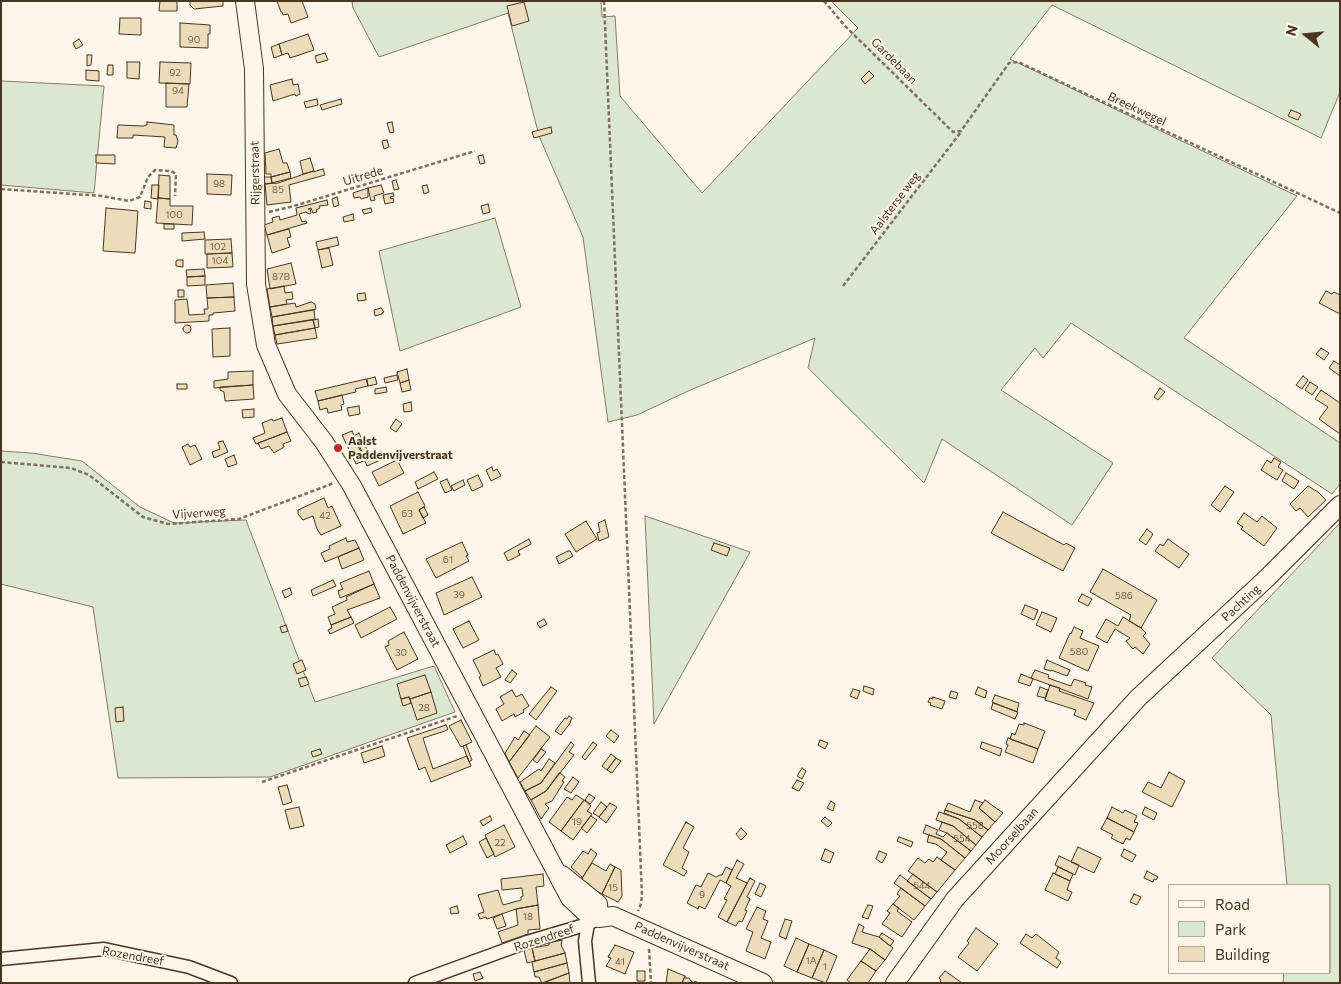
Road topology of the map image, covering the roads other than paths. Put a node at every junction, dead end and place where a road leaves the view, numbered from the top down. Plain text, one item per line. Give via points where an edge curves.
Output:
1 (245, 1) edge
2 (266, 345) joint
3 (1340, 505) edge
4 (1138, 698) joint
5 (594, 921) junction
6 (1, 959) edge
7 (231, 983) edge
8 (415, 983) edge
9 (590, 983) edge
10 (763, 983) edge
11 (895, 983) edge

1 - 2 street, Rijgerstraat via 254,69 256,284
2 - 5 street, Paddenvijverstraat via 287,394 347,477 551,864 598,904
3 - 4 street, Pachting
4 - 11 street, Moorselbaan via 955,899
5 - 8 street, Rozendreef
5 - 9 street via 585,940
5 - 10 street, Paddenvijverstraat via 613,916
6 - 7 street, Rozendreef via 104,948 189,967

